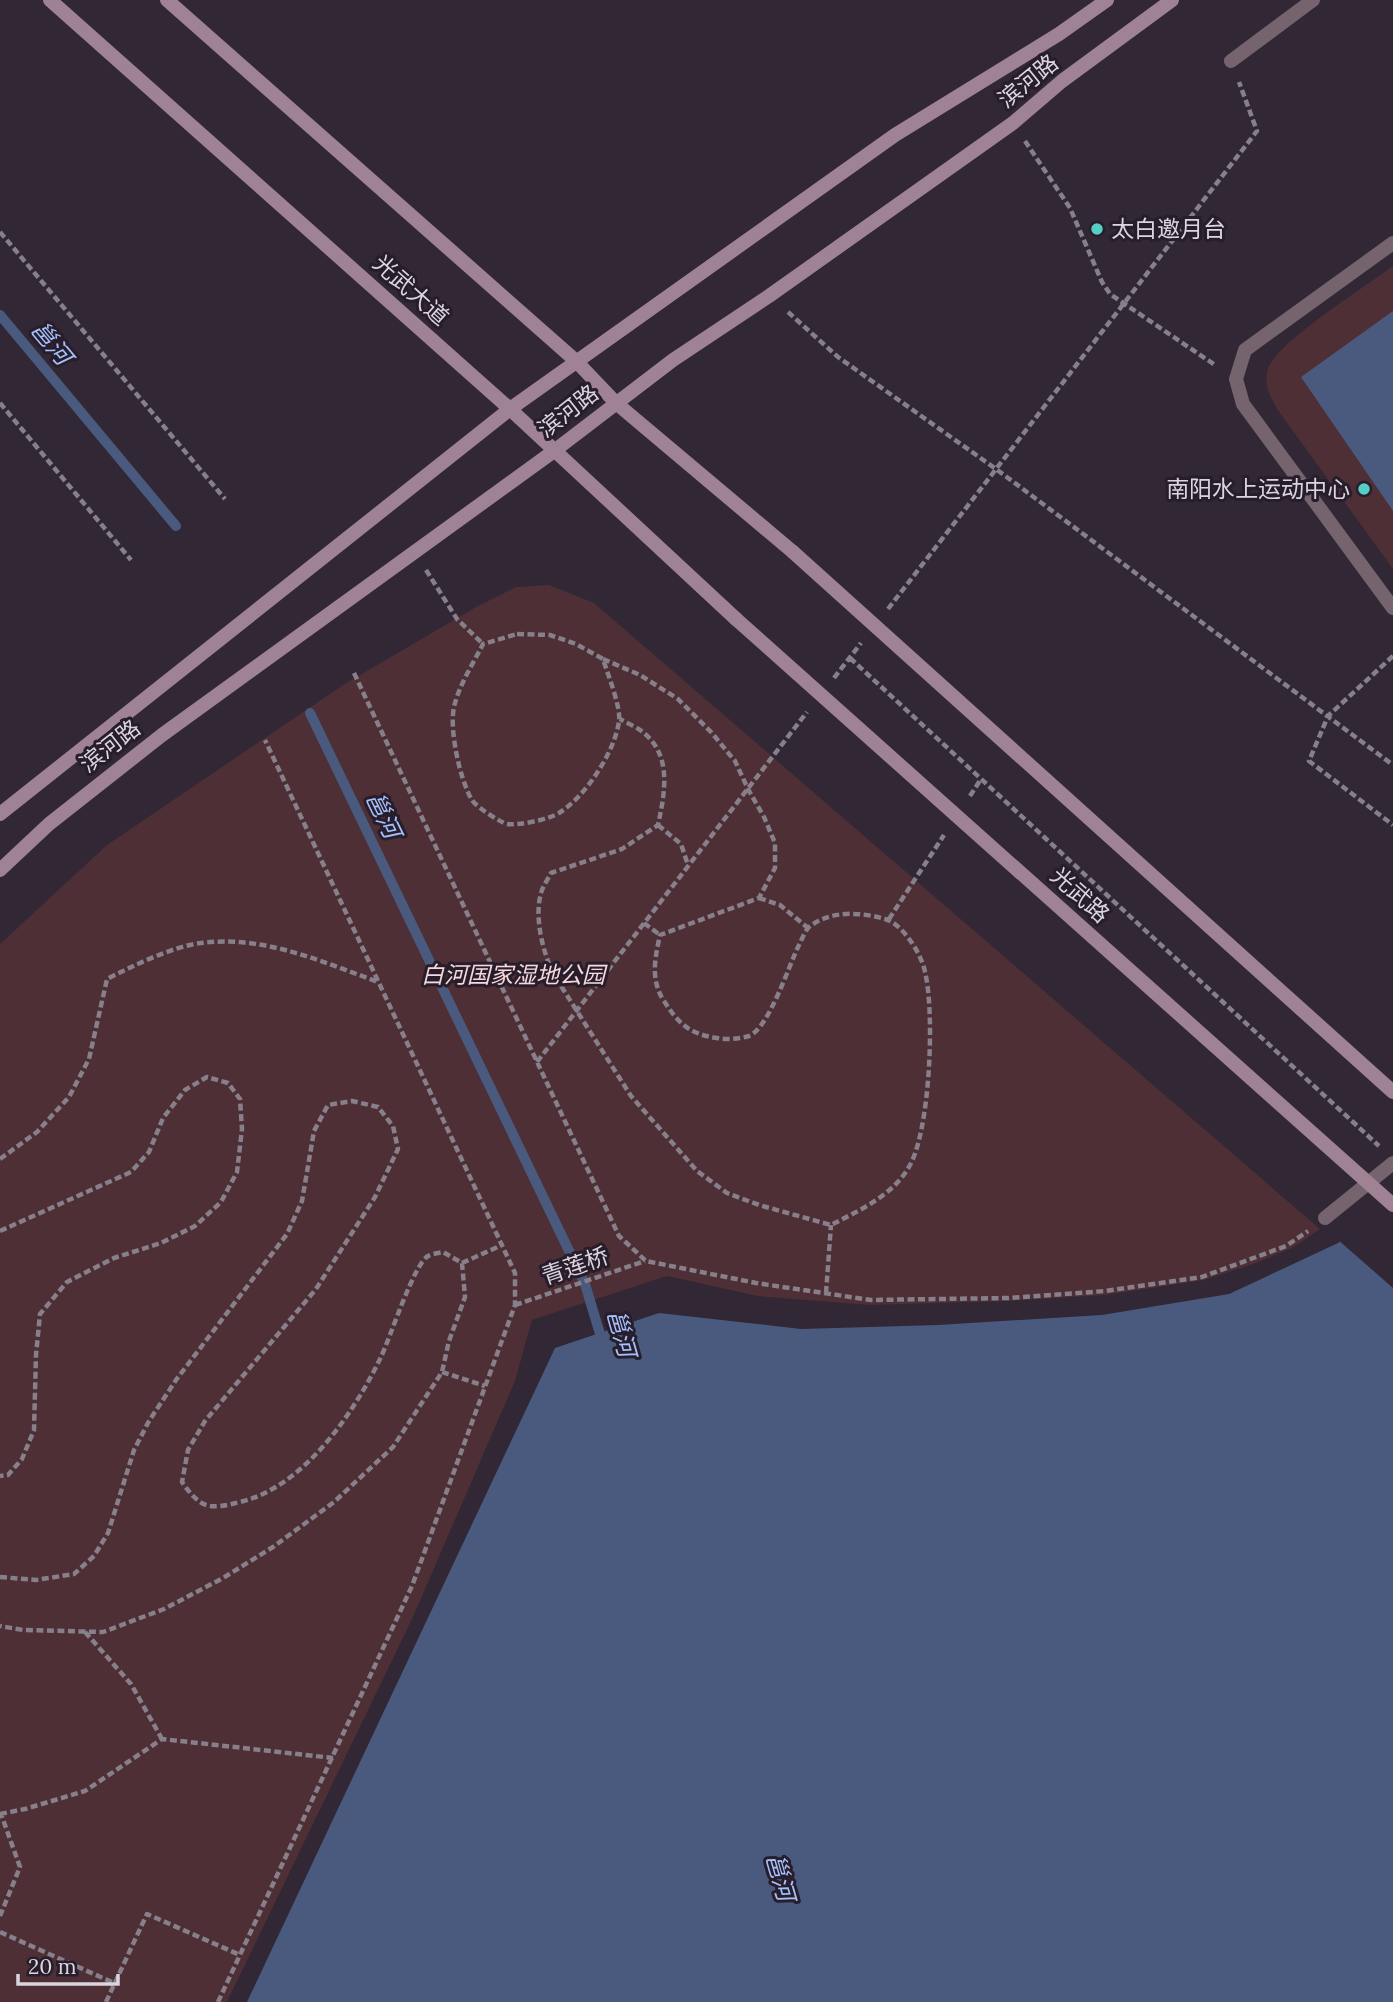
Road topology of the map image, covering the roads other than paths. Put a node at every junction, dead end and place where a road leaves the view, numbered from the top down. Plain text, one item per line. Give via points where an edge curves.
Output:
1 (50, 0) edge
2 (167, 0) edge
3 (1107, 0) edge
4 (1172, 0) edge
5 (1313, 0) edge
6 (1231, 61) road end
7 (1393, 243) edge
8 (576, 361) junction
9 (616, 403) junction
10 (510, 409) junction
11 (554, 451) junction
12 (1393, 608) edge
13 (736, 619) joint
14 (0, 814) edge
15 (0, 870) edge
16 (1393, 1093) edge
17 (1393, 1163) edge
18 (1393, 1205) edge
19 (1325, 1218) road end

1 - 10 main road, 光武大道
2 - 8 main road
3 - 8 main road, 滨河路 via 895,135
4 - 9 main road, 滨河路 via 1013,123
5 - 6 lane
7 - 12 lane via 1245,350 1236,379 1242,404
8 - 9 main road
8 - 10 main road, 滨河路
9 - 11 main road, 滨河路
9 - 16 main road, bridge via 793,552
10 - 11 main road, 光武大道
10 - 14 main road, 滨河路
11 - 13 main road, 光武大道
11 - 15 main road, 滨河路 via 162,735 49,824
13 - 18 main road, 光武路, bridge
17 - 19 lane

